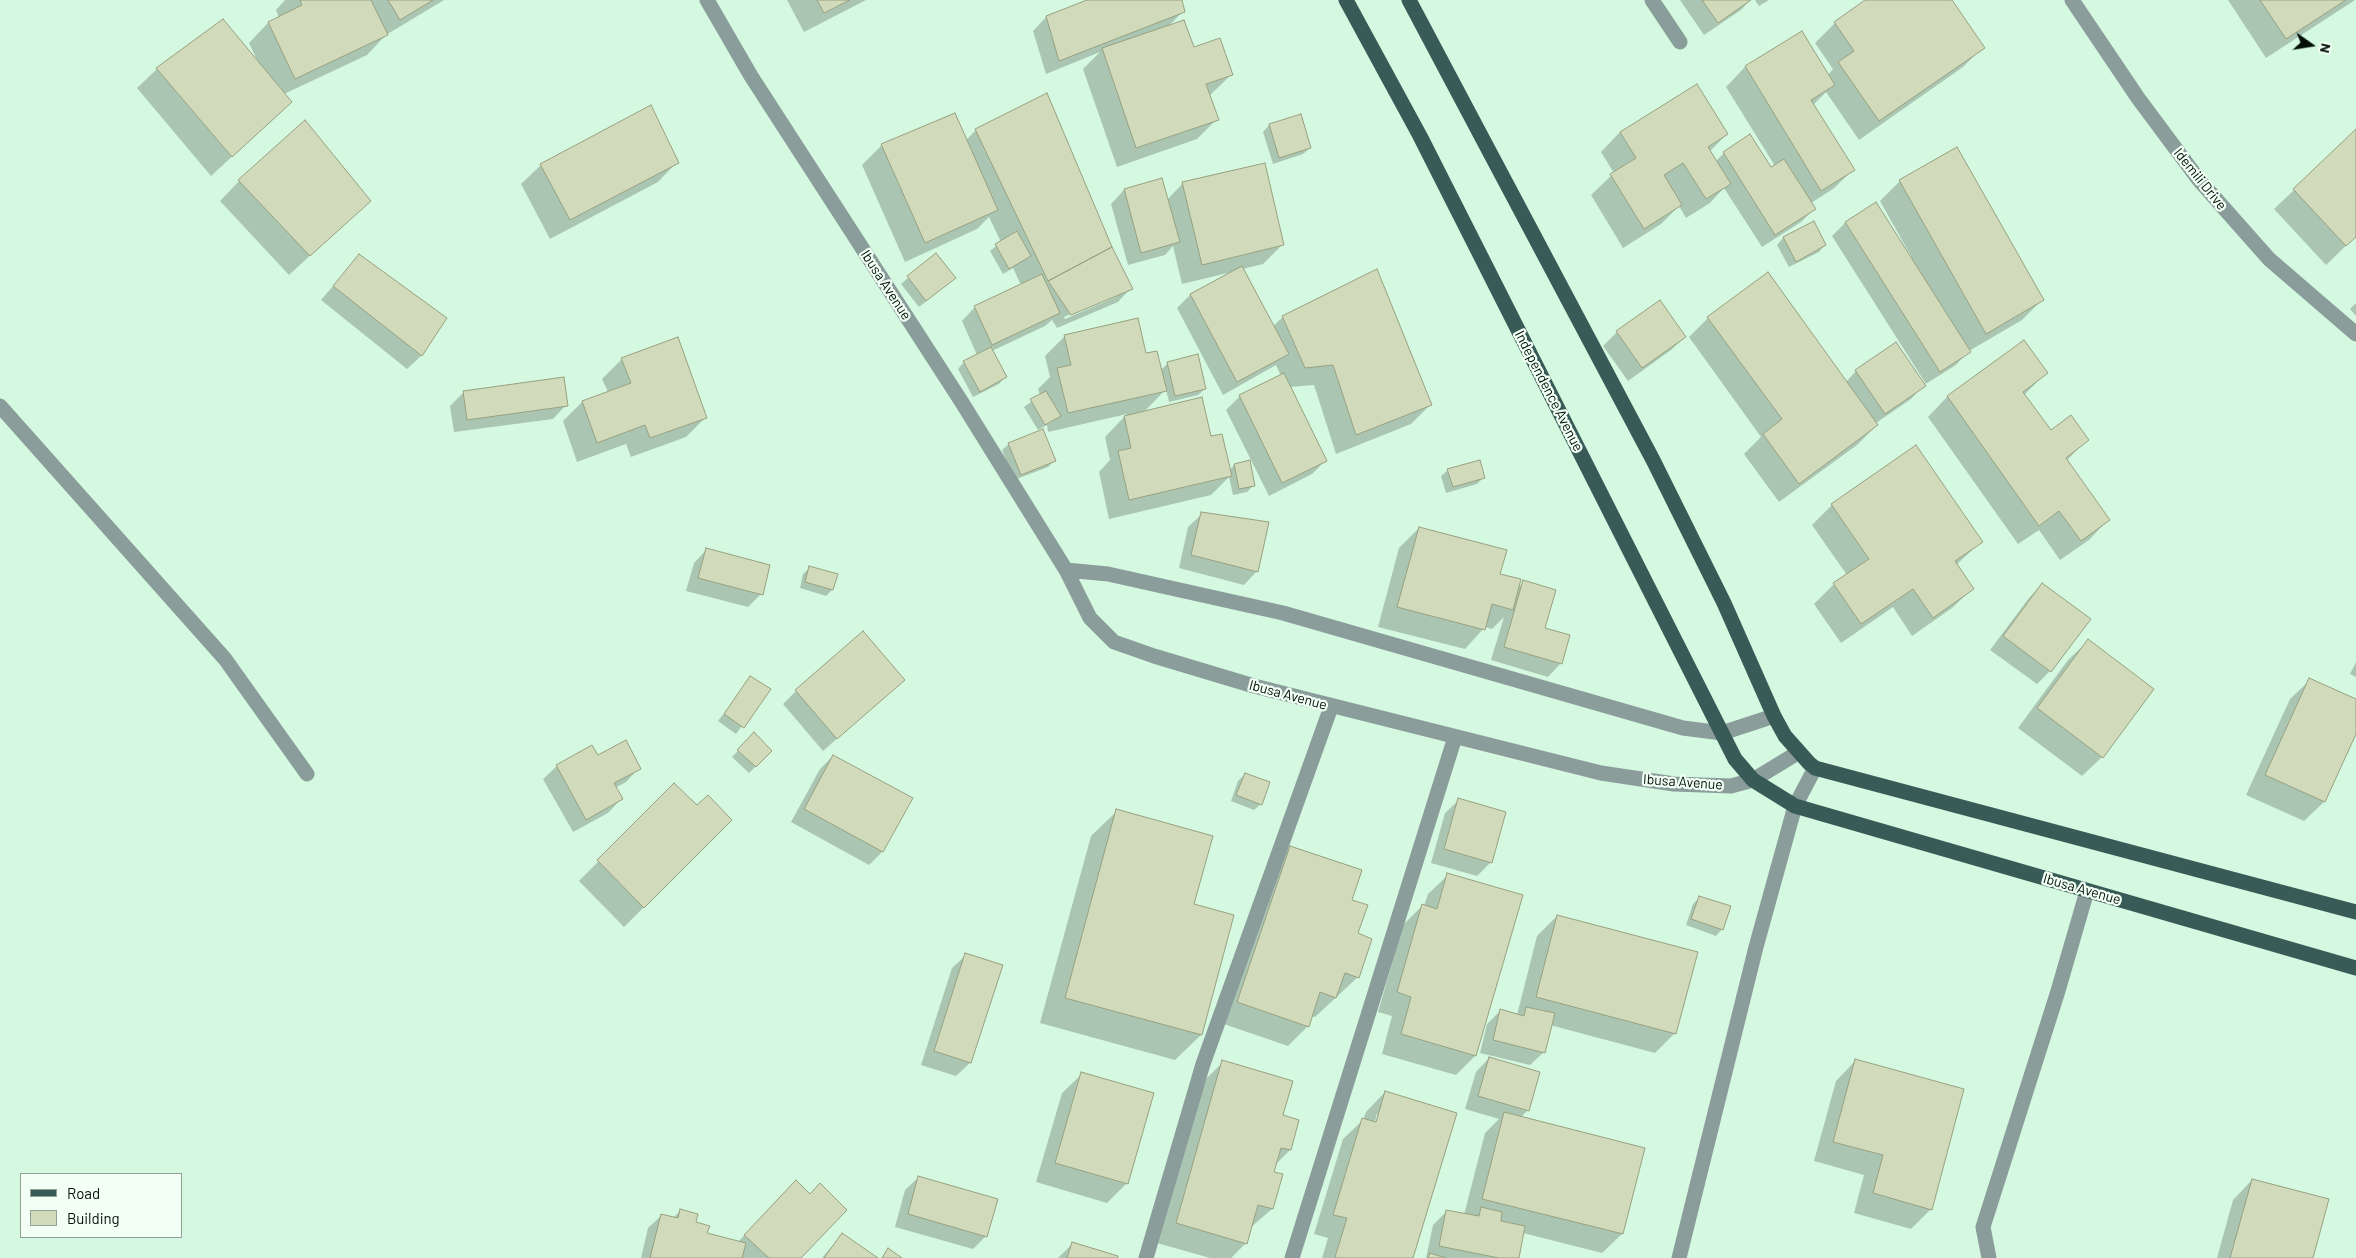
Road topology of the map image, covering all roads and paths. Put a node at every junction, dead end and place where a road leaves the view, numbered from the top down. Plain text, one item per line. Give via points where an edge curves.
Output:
1 (707, 0) edge
2 (1346, 0) edge
3 (1409, 0) edge
4 (1652, 0) edge
5 (2072, 0) edge
6 (1680, 42) dead end
7 (2356, 334) edge
8 (0, 406) edge
9 (1066, 570) junction
10 (1331, 707) junction
11 (1774, 716) junction
12 (1722, 733) junction
13 (1455, 737) junction
14 (1799, 752) junction
15 (1815, 768) junction
16 (307, 774) dead end
17 (1753, 780) junction
18 (1795, 806) junction
19 (2087, 890) junction
20 (2356, 912) edge
21 (2356, 968) edge
22 (1146, 1258) edge
23 (1292, 1258) edge
24 (1679, 1258) edge
25 (1989, 1258) edge

1 - 9 street, Ibusa Avenue via 751,76 962,402
2 - 12 main road, Independence Avenue via 1420,136
3 - 11 main road via 1652,460 1724,603
4 - 6 street
5 - 7 street, Idemili Drive via 2198,180 2269,259
8 - 16 street via 225,659
9 - 10 street, Ibusa Avenue via 1090,618 1114,642 1172,662
9 - 12 street via 1108,574 1283,613 1675,726
10 - 13 street, Ibusa Avenue
10 - 22 street via 1203,1064
11 - 12 street
11 - 14 main road
12 - 17 main road, Independence Avenue via 1735,759
13 - 17 street, Ibusa Avenue via 1601,773 1674,784 1731,786
13 - 23 street
14 - 15 main road
14 - 17 street
15 - 18 street
15 - 20 main road
17 - 18 main road, Ibusa Avenue
18 - 19 main road, Ibusa Avenue
18 - 24 street via 1756,946
19 - 21 main road, Ibusa Avenue
19 - 25 street via 1983,1227

